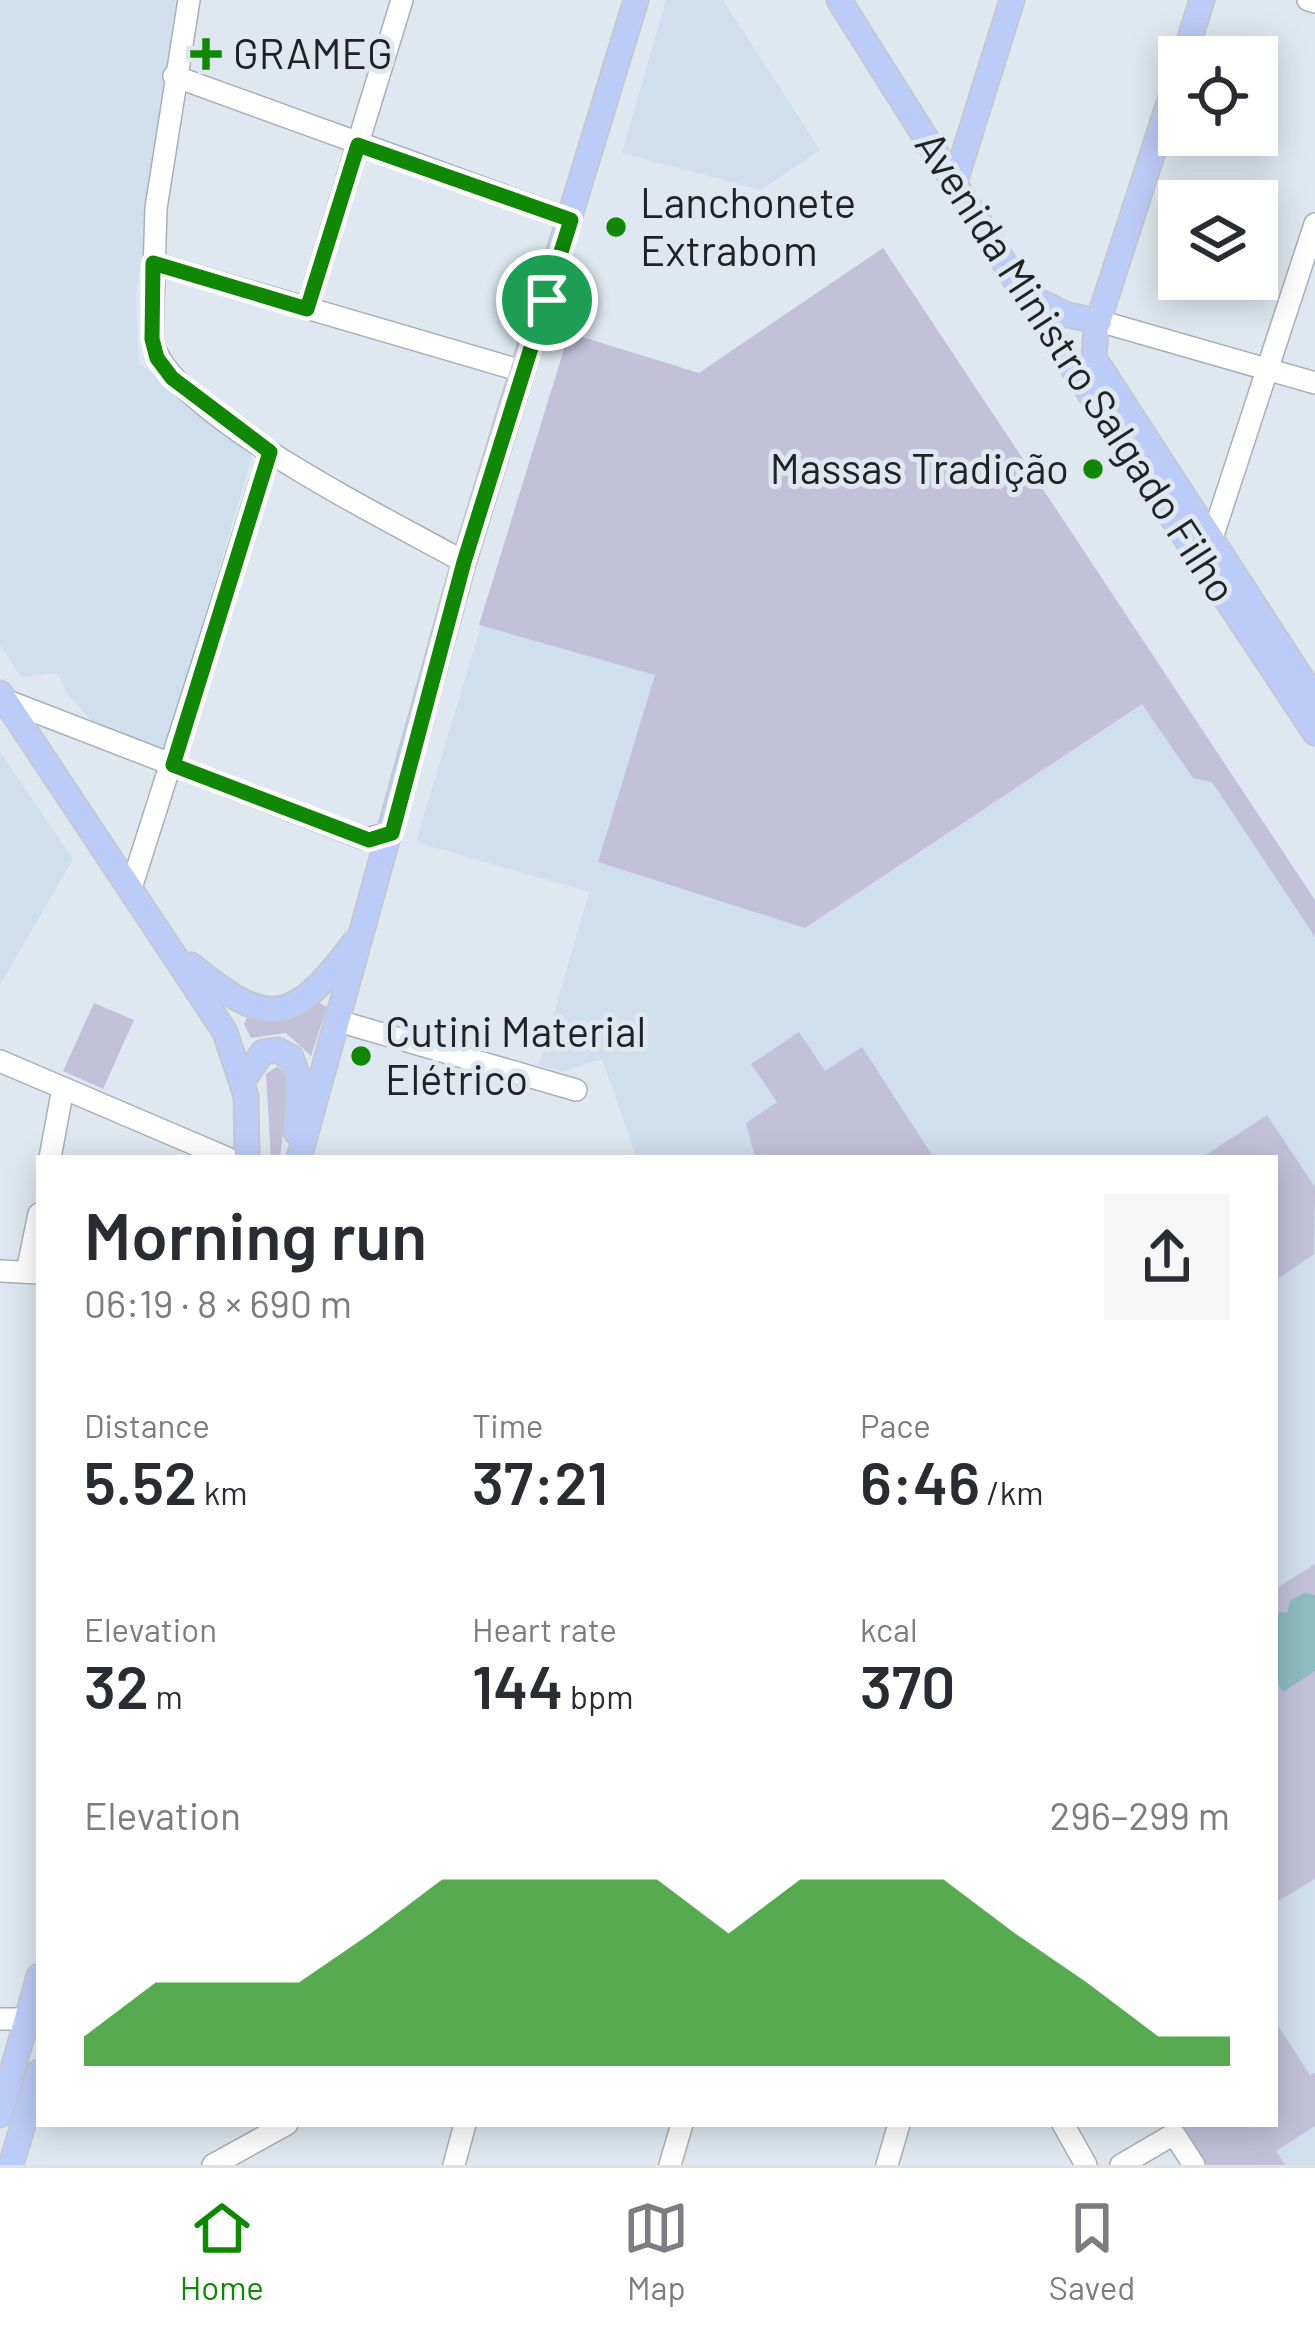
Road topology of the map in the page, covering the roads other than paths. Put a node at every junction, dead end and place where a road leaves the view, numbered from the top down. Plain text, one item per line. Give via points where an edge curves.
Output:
1 (189, 0) edge
2 (402, 0) edge
3 (636, 0) edge
4 (839, 0) edge
5 (1012, 0) edge
6 (1202, 0) edge
7 (1191, 36) edge
8 (174, 76) junction
9 (1158, 137) edge
10 (358, 145) junction
11 (955, 182) junction
12 (571, 220) junction
13 (1315, 224) edge
14 (153, 263) junction
15 (1024, 294) junction
16 (307, 309) junction
17 (1099, 321) junction
18 (522, 370) junction
19 (1269, 372) junction
20 (1315, 383) edge
21 (270, 452) junction
22 (1204, 547) junction
23 (464, 562) junction
24 (2, 696) edge
25 (1315, 699) edge
26 (1315, 734) edge
27 (173, 765) junction
28 (392, 833) junction
29 (131, 888) junction
30 (363, 932) junction
31 (169, 946) junction
32 (338, 1021) junction
33 (0, 1061) edge
34 (243, 1080) junction
35 (63, 1088) junction
36 (576, 1090) dead end
37 (51, 1155) edge
38 (219, 1155) edge
39 (248, 1155) edge
40 (297, 1155) edge
41 (298, 1155) edge
42 (0, 1271) edge
43 (33, 1272) edge
44 (0, 2019) edge
45 (33, 2019) edge
46 (36, 2082) edge
47 (0, 2115) edge
48 (283, 2127) edge
49 (464, 2127) edge
50 (681, 2127) edge
51 (898, 2127) edge
52 (1065, 2127) edge
53 (237, 2158) edge
54 (11, 2165) edge
55 (213, 2165) edge
56 (454, 2165) edge
57 (670, 2165) edge
58 (886, 2165) edge
59 (1086, 2165) edge
60 (1121, 2165) edge
61 (1194, 2165) edge

1 - 8 street
2 - 10 street
3 - 12 main road
4 - 11 main road, Avenida Ministro Salgado Filho
5 - 11 main road
6 - 7 main road
8 - 10 street
8 - 14 street
9 - 17 main road
10 - 12 street
10 - 16 street
11 - 15 main road, Avenida Ministro Salgado Filho
12 - 18 main road
13 - 19 street
14 - 16 street
14 - 21 street via 157,358
15 - 17 main road
15 - 22 main road, Avenida Ministro Salgado Filho
16 - 18 street
17 - 19 street
17 - 22 main road, Avenida Ministro Salgado Filho via 1098,367
18 - 23 main road
19 - 20 street
19 - 22 street
21 - 23 street
21 - 27 street
22 - 25 main road, Avenida Ministro Salgado Filho
22 - 26 main road, Avenida Ministro Salgado Filho
23 - 28 main road
24 - 27 street
24 - 29 main road
27 - 28 street via 365,839
27 - 29 street
28 - 30 main road
29 - 31 main road
30 - 31 main road via 316,991 272,1010 236,1001
30 - 32 main road
31 - 34 main road via 225,1032
32 - 36 street
32 - 41 main road
33 - 35 street
34 - 39 main road
34 - 40 main road via 263,1052 291,1057 299,1087
35 - 37 street
35 - 38 street
42 - 43 street
44 - 45 street
45 - 47 main road
46 - 54 main road
48 - 53 street
49 - 56 street
50 - 57 street
51 - 58 street
52 - 59 street
53 - 55 street
60 - 61 street via 1174,2134

